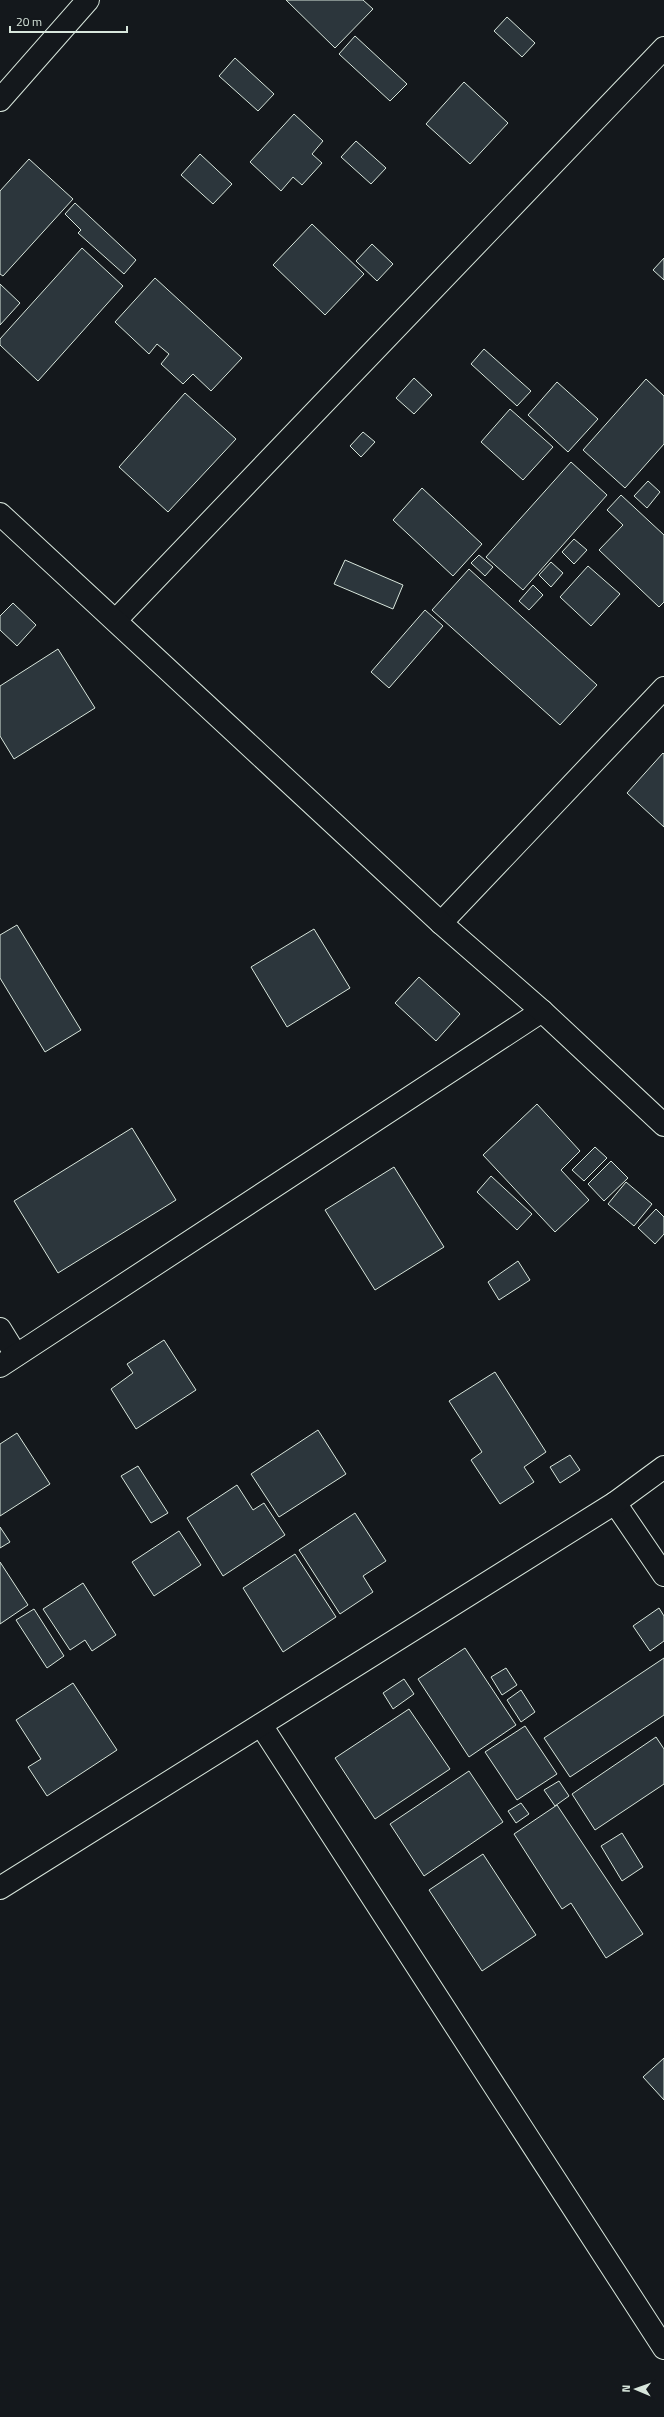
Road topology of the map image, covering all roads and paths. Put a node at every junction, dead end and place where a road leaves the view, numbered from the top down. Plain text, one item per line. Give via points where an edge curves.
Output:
1 (88, 0) edge
2 (664, 48) edge
3 (0, 100) edge
4 (0, 514) edge
5 (116, 620) junction
6 (664, 688) edge
7 (441, 923) junction
8 (542, 1011) junction
9 (664, 1125) edge
10 (0, 1329) edge
11 (8, 1360) edge
12 (664, 1467) edge
13 (615, 1502) junction
14 (664, 1575) edge
15 (261, 1725) junction
16 (0, 1888) edge
17 (664, 2348) edge

1 - 3 street
2 - 5 street
4 - 5 street
5 - 7 street
6 - 7 street
7 - 8 street
8 - 9 street
8 - 11 street
10 - 11 street
12 - 13 street
13 - 14 street
13 - 15 street
15 - 16 street
15 - 17 street

